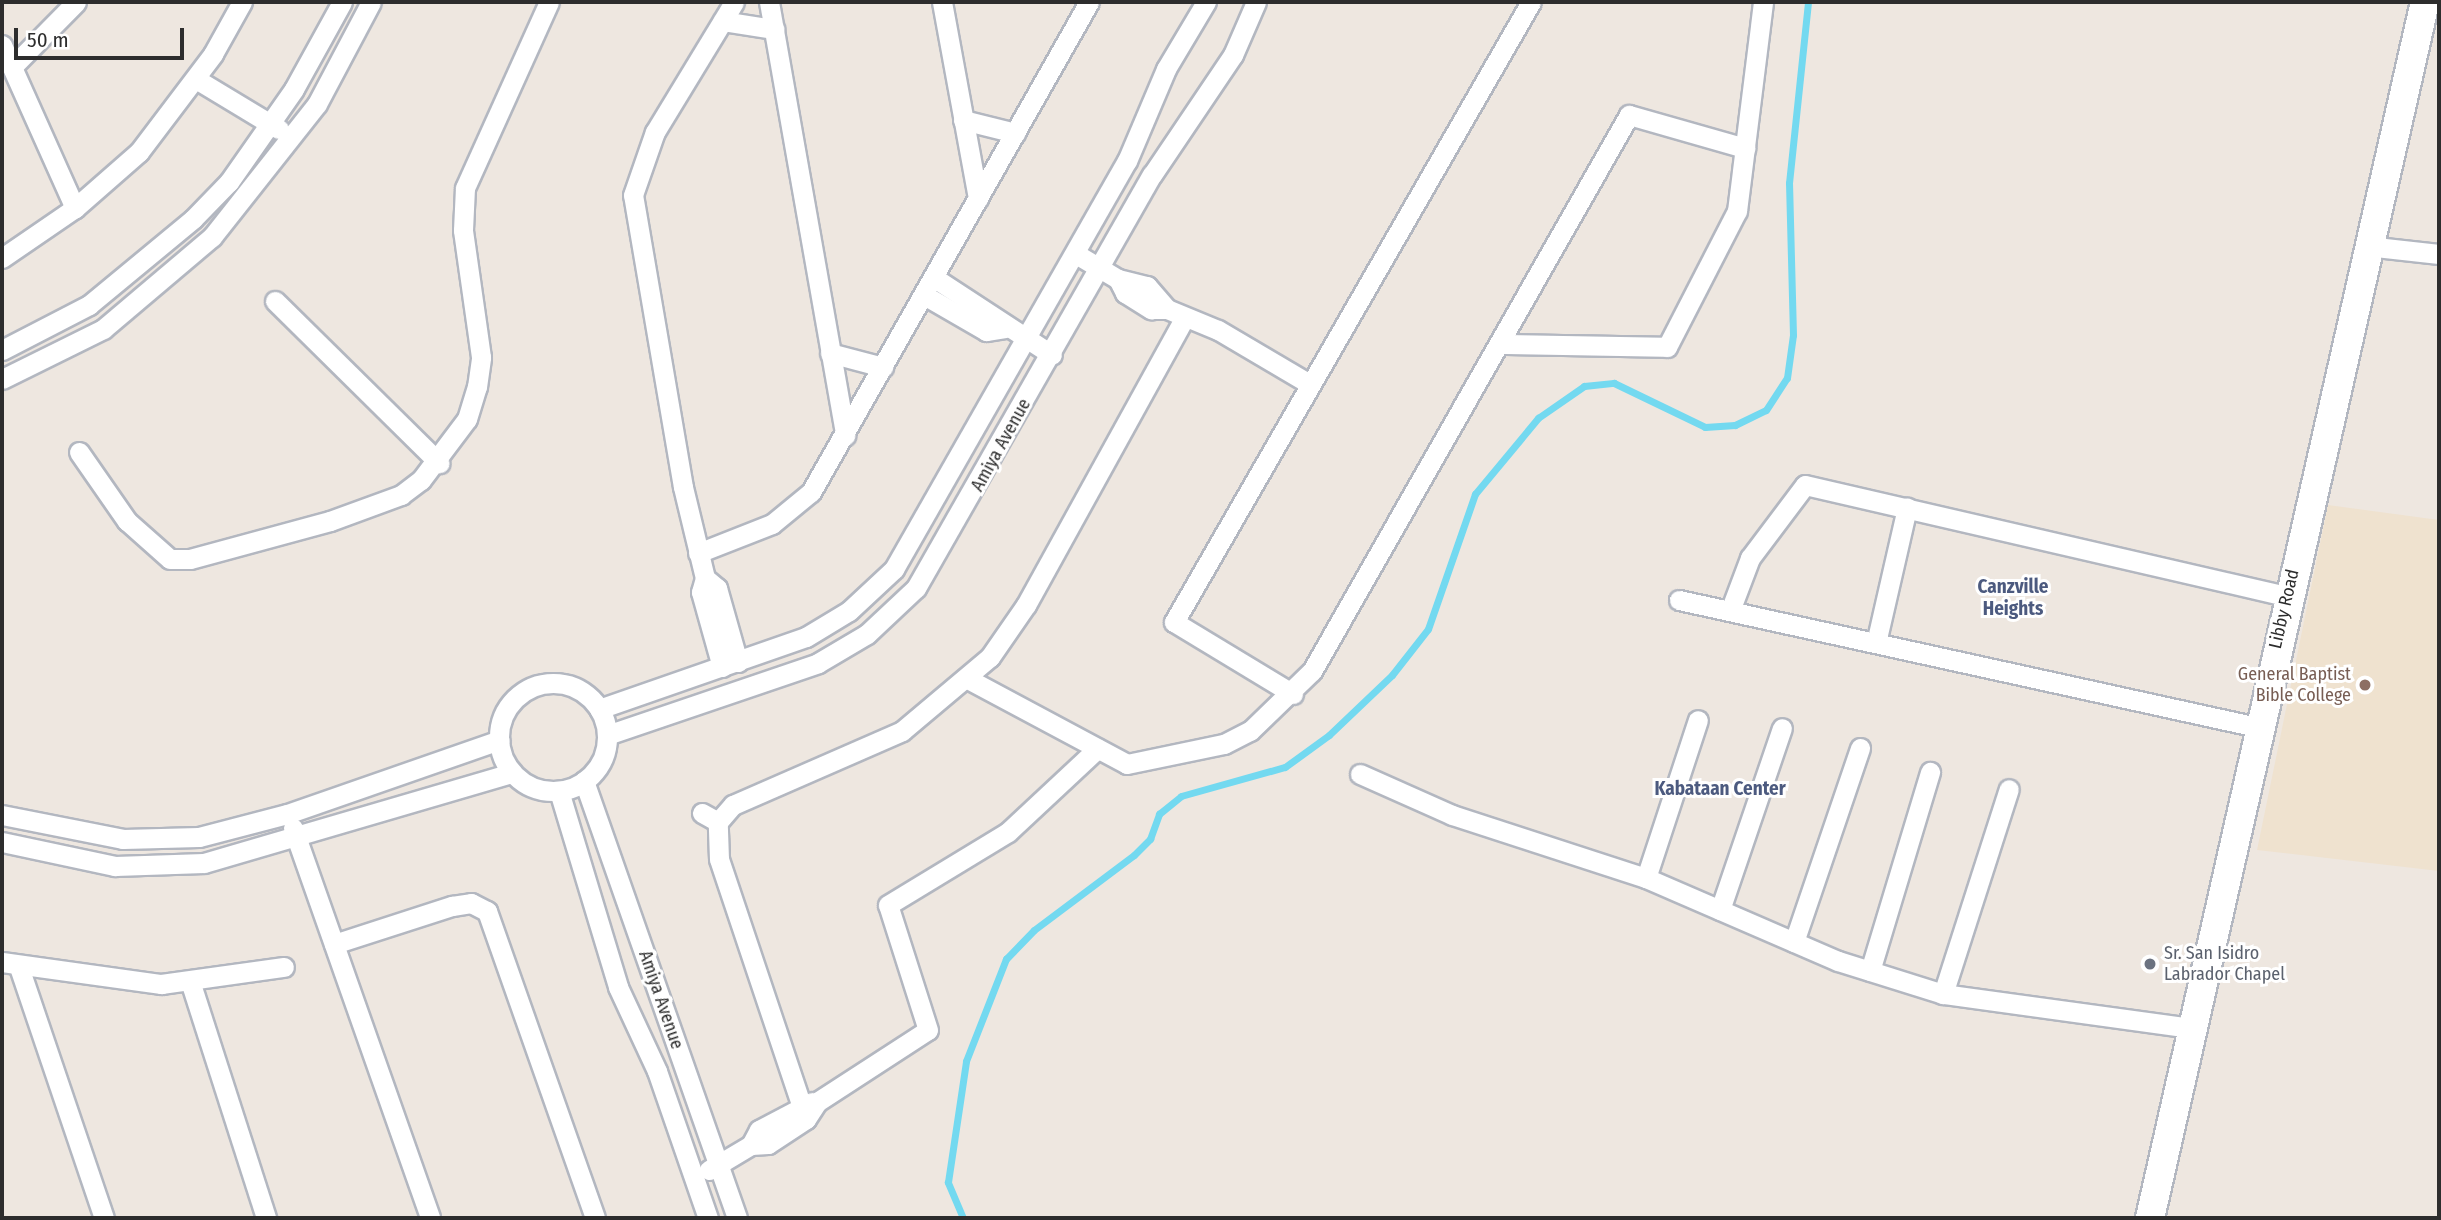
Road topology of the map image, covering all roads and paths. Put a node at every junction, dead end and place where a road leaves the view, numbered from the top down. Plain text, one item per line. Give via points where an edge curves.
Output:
1 (76, 2) edge
2 (242, 2) edge
3 (342, 2) edge
4 (372, 2) edge
5 (549, 2) edge
6 (734, 2) edge
7 (769, 2) edge
8 (942, 2) edge
9 (1089, 2) edge
10 (1206, 2) edge
11 (1256, 2) edge
12 (1531, 2) edge
13 (2424, 2) edge
14 (1758, 3) edge
15 (723, 21) junction
16 (774, 29) junction
17 (2, 45) edge
18 (12, 67) junction
19 (196, 79) junction
20 (964, 120) junction
21 (270, 124) junction
22 (1015, 133) junction
23 (292, 137) junction
24 (1745, 148) junction
25 (978, 199) junction
26 (75, 208) junction
27 (2367, 246) junction
28 (1076, 254) junction
29 (2439, 254) edge
30 (2, 258) edge
31 (1100, 268) junction
32 (928, 286) junction
33 (275, 301) dead end
34 (1175, 314) junction
35 (1027, 341) junction
36 (1500, 345) junction
37 (2, 350) edge
38 (831, 353) junction
39 (1052, 355) junction
40 (883, 367) junction
41 (2, 379) edge
42 (1308, 383) junction
43 (845, 435) junction
44 (79, 452) dead end
45 (439, 463) junction
46 (1907, 508) junction
47 (698, 553) junction
48 (2286, 596) junction
49 (1679, 600) dead end
50 (1730, 611) junction
51 (1876, 643) junction
52 (730, 665) junction
53 (968, 679) junction
54 (1293, 694) junction
55 (599, 709) junction
56 (1698, 720) dead end
57 (2257, 727) junction
58 (1782, 728) dead end
59 (607, 735) junction
60 (499, 740) junction
61 (1860, 748) dead end
62 (1097, 749) junction
63 (1930, 772) dead end
64 (512, 773) junction
65 (1360, 774) dead end
66 (584, 782) junction
67 (2009, 789) dead end
68 (559, 791) junction
69 (288, 814) junction
70 (2, 815) edge
71 (297, 839) junction
72 (2, 842) edge
73 (1646, 878) junction
74 (1720, 910) junction
75 (1794, 942) junction
76 (334, 944) junction
77 (10, 965) edge
78 (284, 967) dead end
79 (1870, 971) junction
80 (191, 984) junction
81 (1943, 994) junction
82 (2191, 1028) junction
83 (808, 1108) junction
84 (718, 1167) junction
85 (693, 1175) junction
86 (104, 1218) edge
87 (266, 1218) edge
88 (430, 1218) edge
89 (595, 1218) edge
90 (708, 1218) edge
91 (737, 1218) edge
92 (2150, 1218) edge

1 - 18 street
2 - 19 street
3 - 21 street
4 - 23 street
5 - 45 street via 465,188 463,230 481,357 467,419
6 - 15 street
7 - 16 street
8 - 20 street
9 - 22 street
10 - 28 street, Amiya Avenue via 1171,58 1136,144
11 - 31 street, Amiya Avenue via 1233,55
12 - 42 street
13 - 27 main road, Libby Road
14 - 24 street
15 - 16 street
15 - 47 street via 655,132 633,195
16 - 38 street
17 - 18 street
18 - 26 street
19 - 21 street
19 - 26 street via 139,152
20 - 22 street
20 - 25 street
21 - 23 street
21 - 37 street via 229,182 148,260 43,333
22 - 25 street
23 - 41 street via 251,194 164,281 103,329
24 - 36 street via 1733,225 1667,347
24 - 36 street via 1629,115
25 - 32 street
26 - 30 street
27 - 29 street
27 - 48 main road, Libby Road
28 - 31 street
28 - 35 street, Amiya Avenue
31 - 34 street via 1118,279 1134,279 1159,295
31 - 39 street, Amiya Avenue
32 - 35 street via 986,331 1005,328
32 - 40 street
33 - 45 street
34 - 42 street via 1226,334
34 - 53 street via 1026,605
35 - 39 street
35 - 52 street, Amiya Avenue via 894,569 830,625
36 - 54 street
38 - 40 street
38 - 43 street
39 - 59 street, Amiya Avenue via 934,562 867,634 791,674
40 - 43 street
42 - 54 street via 1174,622
43 - 47 street via 794,510
44 - 45 street via 127,522 170,559 190,559 372,508 401,495
46 - 48 street
46 - 50 street via 1805,485 1750,558
46 - 51 street
47 - 52 street via 705,578 717,588
48 - 57 main road, Libby Road
49 - 50 street
50 - 51 street
51 - 57 street
52 - 55 street, Amiya Avenue
53 - 62 street
53 - 83 street via 902,732 710,818 719,859
54 - 62 street via 1250,731 1224,744 1135,764
55 - 59 street
55 - 60 street via 572,686 537,685 509,706
56 - 73 street
57 - 82 main road, Libby Road
58 - 74 street
59 - 66 street via 602,761
60 - 64 street
60 - 69 street
61 - 75 street
62 - 83 street via 1008,832 888,905 928,1030
63 - 79 street
64 - 68 street via 533,787
64 - 71 street
65 - 73 street via 1452,815
66 - 68 street
66 - 84 street, Amiya Avenue
67 - 81 street
68 - 85 street, Amiya Avenue via 618,987
69 - 70 street via 158,843
69 - 71 street
71 - 72 street via 236,858 157,870 73,860
71 - 76 street
73 - 74 street
74 - 75 street
75 - 79 street
76 - 88 street
76 - 89 street via 482,899
77 - 80 street
77 - 86 street
78 - 80 street
79 - 81 street
80 - 87 street
81 - 82 street
82 - 92 main road, Libby Road
83 - 84 street via 759,1130 751,1145
84 - 85 street
84 - 91 street, Amiya Avenue
85 - 90 street, Amiya Avenue

